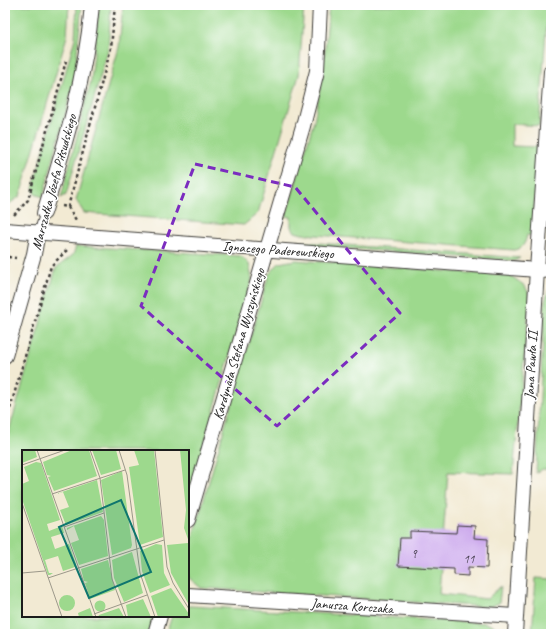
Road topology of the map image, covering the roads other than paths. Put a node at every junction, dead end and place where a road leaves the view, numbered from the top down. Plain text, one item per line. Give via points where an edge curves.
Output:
1 (92, 5) edge
2 (320, 5) edge
3 (551, 71) edge
4 (44, 213) joint
5 (6, 230) edge
6 (38, 232) junction
7 (266, 249) junction
8 (544, 270) edge
9 (5, 356) edge
10 (189, 517) edge
11 (189, 595) edge
12 (516, 616) junction
13 (160, 617) edge
14 (155, 634) edge
15 (515, 634) edge

1 - 4 street, Marszałka Józefa Piłsudskiego via 90,30 72,119
2 - 7 street, Kardynała Stefana Wyszyńskiego via 317,70 301,134
3 - 8 street, Jana Pawła II
4 - 6 lane, Marszałka Józefa Piłsudskiego
5 - 6 street, Ignacego Paderewskiego
6 - 7 street, Ignacego Paderewskiego
6 - 9 street, Marszałka Józefa Piłsudskiego
7 - 8 street, Ignacego Paderewskiego
7 - 10 street, Kardynała Stefana Wyszyńskiego
8 - 12 street, Jana Pawła II
11 - 12 street, Janusza Korczaka
12 - 15 street, Jana Pawła II
13 - 14 street

